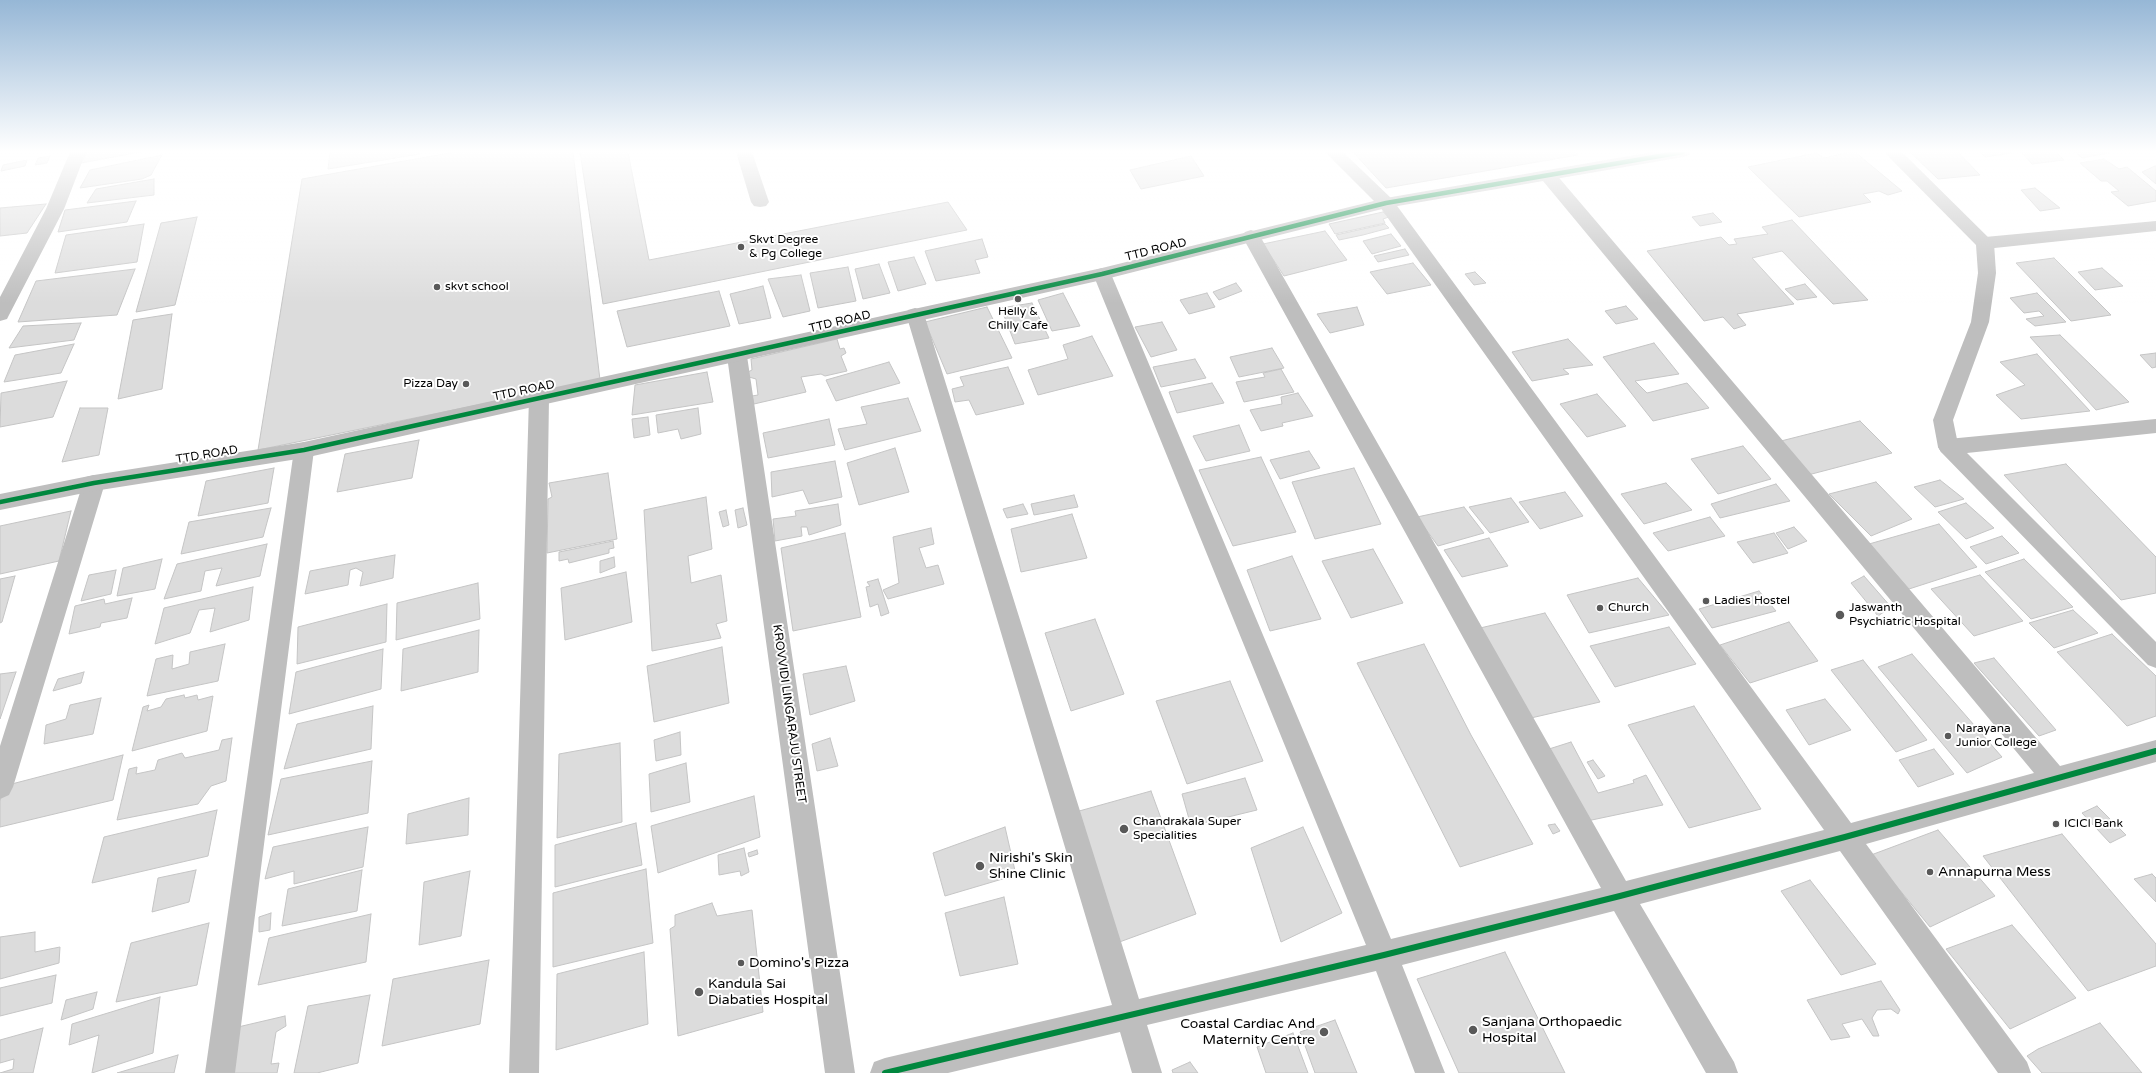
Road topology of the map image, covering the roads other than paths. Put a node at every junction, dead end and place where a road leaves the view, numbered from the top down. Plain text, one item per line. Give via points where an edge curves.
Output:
1 (59, 202) edge
2 (1398, 202) edge
3 (1570, 202) edge
4 (1943, 202) edge
5 (1386, 204) junction
6 (2156, 226) edge
7 (1251, 236) junction
8 (1985, 243) junction
9 (1102, 274) junction
10 (0, 314) edge
11 (915, 314) junction
12 (738, 356) junction
13 (539, 398) junction
14 (2156, 426) edge
15 (1948, 447) junction
16 (304, 450) junction
17 (94, 483) junction
18 (0, 502) edge
19 (2156, 658) edge
20 (2156, 751) edge
21 (2054, 778) junction
22 (0, 787) edge
23 (1845, 837) junction
24 (1620, 896) junction
25 (1384, 955) junction
26 (1130, 1014) junction
27 (220, 1073) edge
28 (524, 1073) edge
29 (840, 1073) edge
30 (885, 1073) edge
31 (1146, 1073) edge
32 (1430, 1073) edge
33 (1723, 1073) edge
34 (2016, 1073) edge

1 - 10 street
2 - 5 street, TTD ROAD
3 - 21 street
4 - 8 street
5 - 7 street, TTD ROAD
5 - 23 street
6 - 8 street
7 - 9 street, TTD ROAD
7 - 24 street
8 - 15 street via 1987,273 1980,322 1943,420
9 - 11 street, TTD ROAD
9 - 25 street
11 - 12 street, TTD ROAD
11 - 26 street
12 - 13 street, TTD ROAD
12 - 29 street, KROVVIDI LINGARAJU STREET
13 - 16 street, TTD ROAD
13 - 28 street
14 - 15 street
15 - 19 street
16 - 17 street, TTD ROAD
16 - 27 street
17 - 18 street, TTD ROAD
17 - 22 street
20 - 21 street
21 - 23 street
23 - 24 street
23 - 34 street
24 - 25 street
24 - 33 street
25 - 26 street
25 - 32 street
26 - 30 street
26 - 31 street

